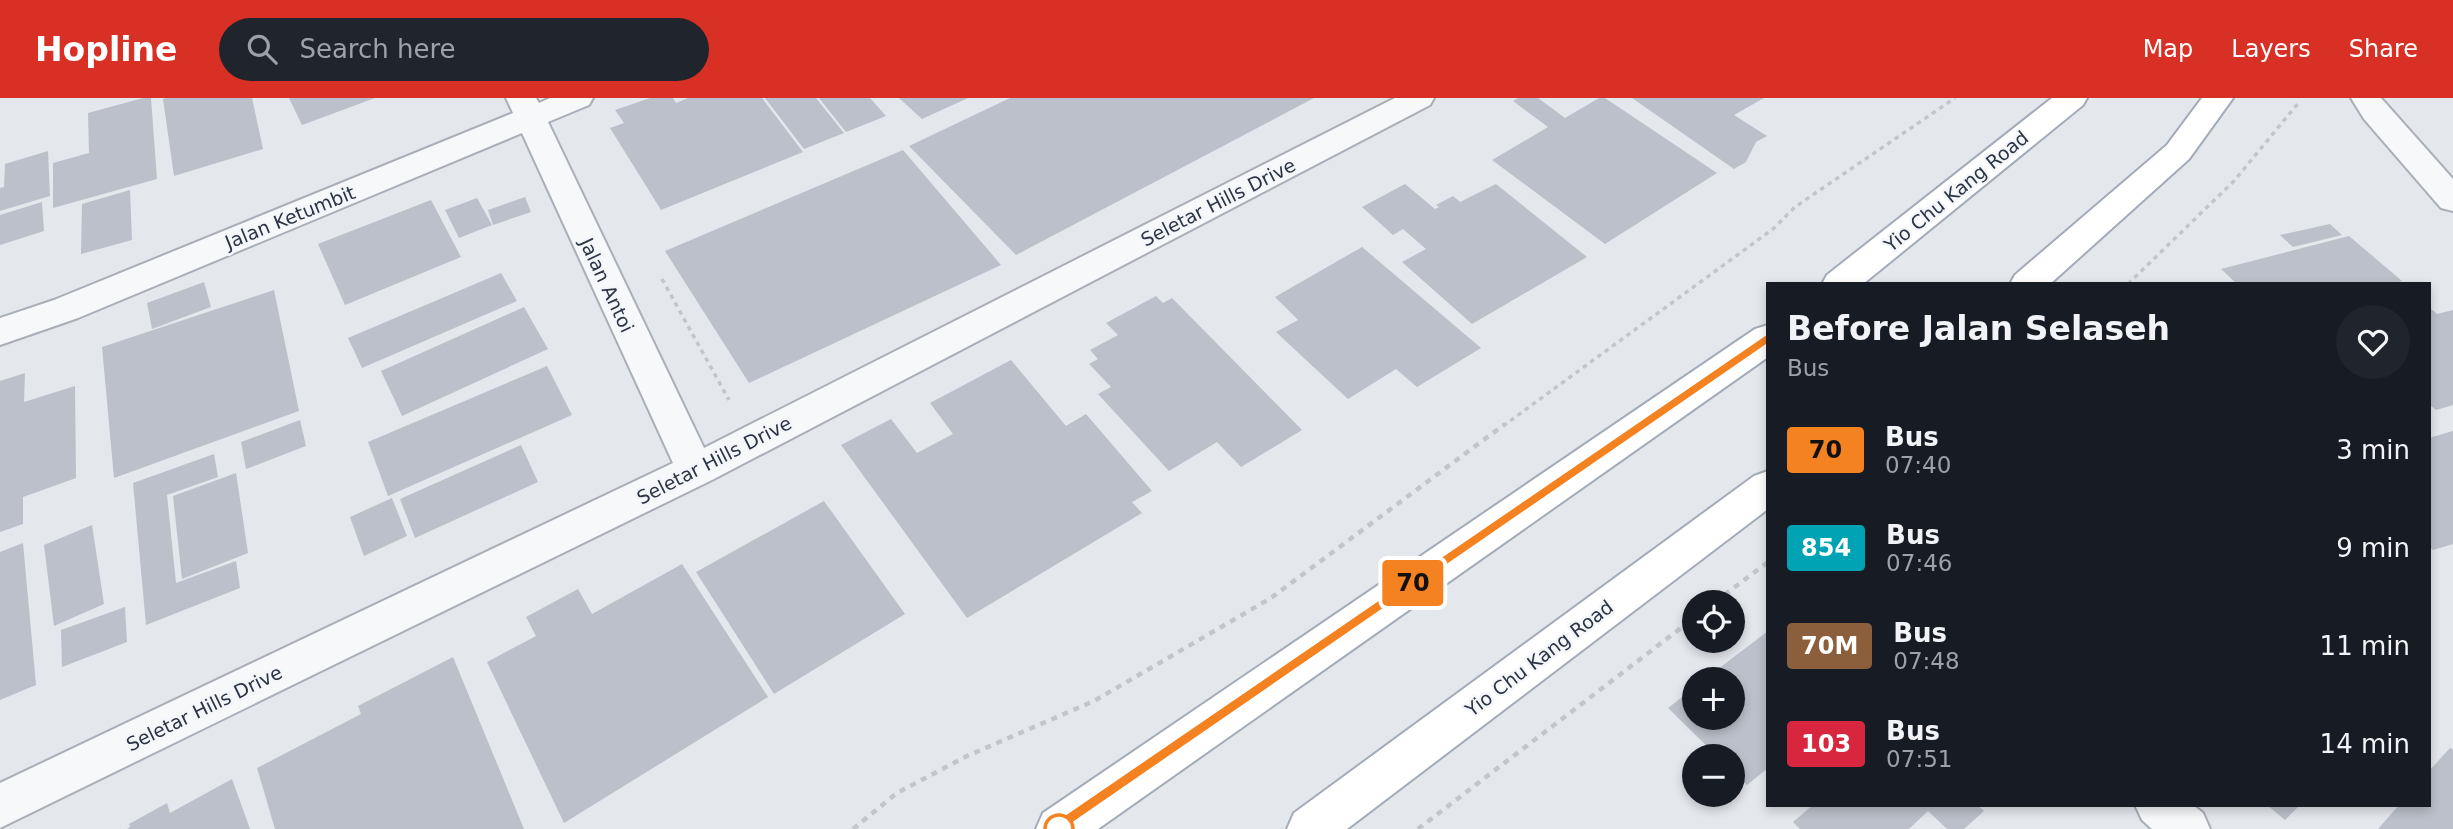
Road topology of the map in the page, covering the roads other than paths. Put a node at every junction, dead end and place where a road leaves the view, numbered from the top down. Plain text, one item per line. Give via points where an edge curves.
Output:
1 (578, 98) edge
2 (1419, 98) edge
3 (2072, 98) edge
4 (2218, 98) edge
5 (2343, 98) edge
6 (2371, 105) edge
7 (525, 109) edge
8 (2453, 200) edge
9 (1842, 282) edge
10 (2029, 282) edge
11 (0, 332) edge
12 (1766, 339) edge
13 (698, 469) junction
14 (1766, 488) edge
15 (0, 806) edge
16 (2160, 807) edge
17 (1059, 829) edge
18 (1311, 829) edge
19 (2187, 829) edge

1 - 7 street, Jalan Ketumbit
2 - 13 street, Seletar Hills Drive
3 - 9 main road, Yio Chu Kang Road
4 - 10 main road via 2178,152
5 - 6 street
6 - 8 street
7 - 11 street, Jalan Ketumbit via 66,309
7 - 13 street, Jalan Antoi
12 - 17 main road
13 - 15 street, Seletar Hills Drive
14 - 18 main road, Yio Chu Kang Road
16 - 19 street

